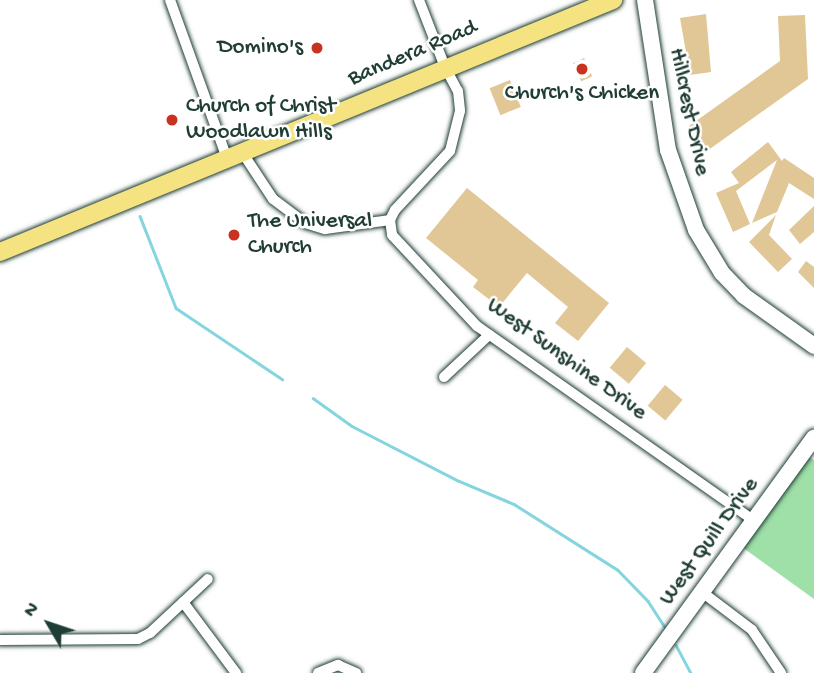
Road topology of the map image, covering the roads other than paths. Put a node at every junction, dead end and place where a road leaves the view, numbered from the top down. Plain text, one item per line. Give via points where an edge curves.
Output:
1 (170, 0) edge
2 (419, 0) edge
3 (612, 0) edge
4 (645, 0) edge
5 (445, 67) junction
6 (234, 155) junction
7 (390, 220) junction
8 (0, 252) edge
9 (489, 335) junction
10 (814, 346) edge
11 (444, 377) dead end
12 (814, 438) edge
13 (753, 520) junction
14 (208, 579) dead end
15 (702, 592) junction
16 (183, 602) junction
17 (0, 640) edge
18 (236, 673) edge
19 (318, 673) edge
20 (356, 673) edge
21 (643, 673) edge
22 (781, 673) edge

1 - 6 street
2 - 5 street
3 - 5 main road, Bandera Road
4 - 10 main road, Hillcrest Drive via 668,150 696,230 722,273 744,296
5 - 6 main road, Bandera Road
5 - 7 street via 458,91 460,111 454,140 441,164 402,200
6 - 7 street via 273,199 304,223 324,229
6 - 8 main road, Bandera Road
7 - 9 street, West Sunshine Drive via 392,235 406,253
9 - 11 street
9 - 13 street, West Sunshine Drive
12 - 13 main road, West Quill Drive
13 - 15 main road, West Quill Drive
14 - 16 street
15 - 21 main road, West Quill Drive
15 - 22 street via 752,630
16 - 17 street via 150,634 138,639
16 - 18 street
19 - 20 street via 338,665

